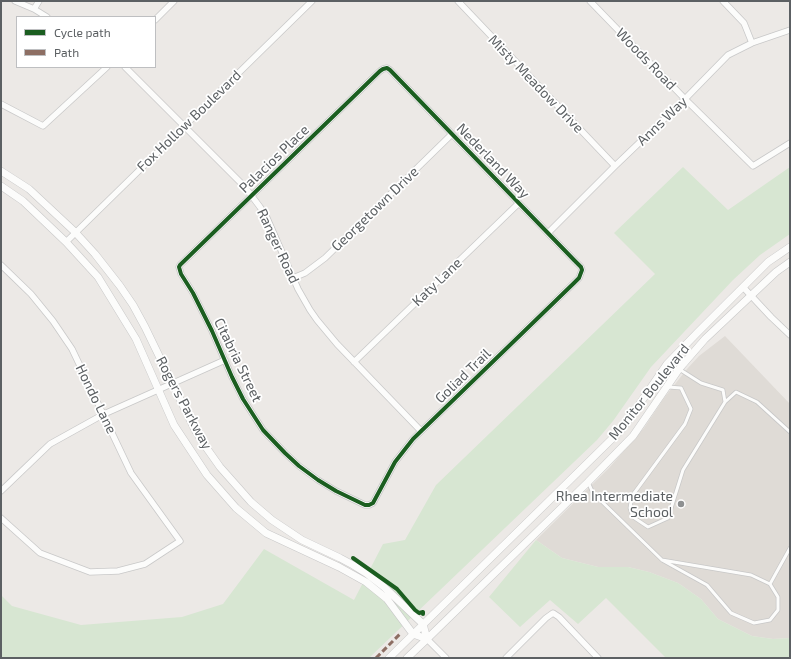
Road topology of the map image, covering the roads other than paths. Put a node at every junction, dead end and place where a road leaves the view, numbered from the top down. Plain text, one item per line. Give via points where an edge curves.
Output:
1 (16, 1) edge
2 (39, 1) edge
3 (174, 1) edge
4 (312, 1) edge
5 (458, 1) edge
6 (590, 1) edge
7 (723, 1) edge
8 (34, 9) junction
9 (44, 16) edge
10 (156, 19) edge
11 (790, 30) edge
12 (752, 43) junction
13 (106, 68) edge
14 (126, 68) edge
15 (387, 68) joint
16 (685, 99) junction
17 (1, 104) edge
18 (184, 126) junction
19 (452, 134) junction
20 (790, 143) edge
21 (615, 166) junction
22 (1, 171) edge
23 (1, 186) edge
24 (252, 196) junction
25 (519, 203) junction
26 (75, 232) junction
27 (548, 233) junction
28 (66, 242) junction
29 (790, 247) edge
30 (790, 262) edge
31 (1, 265) edge
32 (179, 267) joint
33 (582, 270) joint
34 (293, 278) junction
35 (743, 287) junction
36 (751, 295) junction
37 (790, 335) edge
38 (225, 360) junction
39 (354, 362) junction
40 (679, 369) junction
41 (173, 384) junction
42 (667, 387) junction
43 (159, 390) junction
44 (724, 402) junction
45 (104, 414) junction
46 (421, 431) junction
47 (790, 432) edge
48 (588, 482) junction
49 (1, 491) edge
50 (370, 505) joint
51 (1, 518) edge
52 (790, 548) edge
53 (662, 560) junction
54 (770, 584) junction
55 (423, 624) junction
56 (414, 634) junction
57 (427, 639) junction
58 (389, 658) edge
59 (407, 658) edge
60 (446, 658) edge
61 (506, 658) edge
62 (598, 658) edge

1 - 8 street
2 - 8 street
3 - 10 street
4 - 18 street, Fox Hollow Boulevard
5 - 21 street, Misty Meadow Drive
6 - 16 street, Woods Road
7 - 12 street via 744,23
8 - 9 street
11 - 12 street, Anns Way
12 - 16 street, Anns Way via 728,56
13 - 17 street via 43,126
14 - 18 street, Ranger Road
15 - 19 street, Nederland Way
15 - 24 street, Palacios Place via 380,71
16 - 20 street, Woods Road via 753,166
16 - 21 street, Anns Way
18 - 24 street, Ranger Road
18 - 26 street, Fox Hollow Boulevard
19 - 25 street, Nederland Way
19 - 34 street, Georgetown Drive via 325,258 305,273
21 - 27 street, Anns Way
22 - 26 street, Rogers Parkway via 29,190
23 - 28 street, Rogers Parkway via 24,201
24 - 32 street, Palacios Place
24 - 34 street, Ranger Road via 267,218
25 - 27 street, Nederland Way
25 - 39 street, Katy Lane
26 - 28 street, Fox Hollow Boulevard
26 - 41 street, Rogers Parkway via 127,296
27 - 33 street, Nederland Way
28 - 43 street, Rogers Parkway via 98,277 136,339
29 - 35 street, Monitor Boulevard via 768,262
30 - 36 street, Monitor Boulevard
31 - 45 street, Hondo Lane via 31,294 53,321 72,349
32 - 38 street, Citabria Street
33 - 46 street, Goliad Trail via 574,283
34 - 39 street, Ranger Road via 317,320
35 - 36 street
35 - 55 street, Monitor Boulevard via 667,364 623,428
36 - 37 street
36 - 40 street, Monitor Boulevard via 705,339
38 - 41 street
38 - 50 street, Citabria Street via 253,415 263,430 285,453 318,480 365,506
39 - 46 street, Ranger Road
40 - 42 street, Monitor Boulevard
40 - 44 lane via 701,384 723,390
41 - 43 street
41 - 55 street, Rogers Parkway via 194,430 220,467 251,502 302,540 366,573
42 - 44 lane via 681,388 691,409 685,424 632,496 630,508 633,517 648,527 668,518 683,470
42 - 48 street, Monitor Boulevard via 633,436
43 - 45 street
43 - 56 street, Rogers Parkway via 174,425 202,468 236,508 266,533 366,582 387,600
44 - 47 lane via 736,392 757,402
45 - 49 street via 50,444
45 - 51 street, Hondo Lane via 131,473 180,541 145,564 118,571 90,572 40,553
46 - 50 street, Goliad Trail via 400,455
48 - 53 lane via 593,492
48 - 57 street, Monitor Boulevard
52 - 54 lane
53 - 54 lane via 751,574
53 - 54 lane via 707,585 731,613 754,623 770,620 778,610 778,597
55 - 56 street, Monitor Boulevard
55 - 57 street
56 - 57 street
56 - 58 street, Monitor Boulevard
57 - 59 street, Monitor Boulevard
57 - 60 street
61 - 62 street via 553,613

